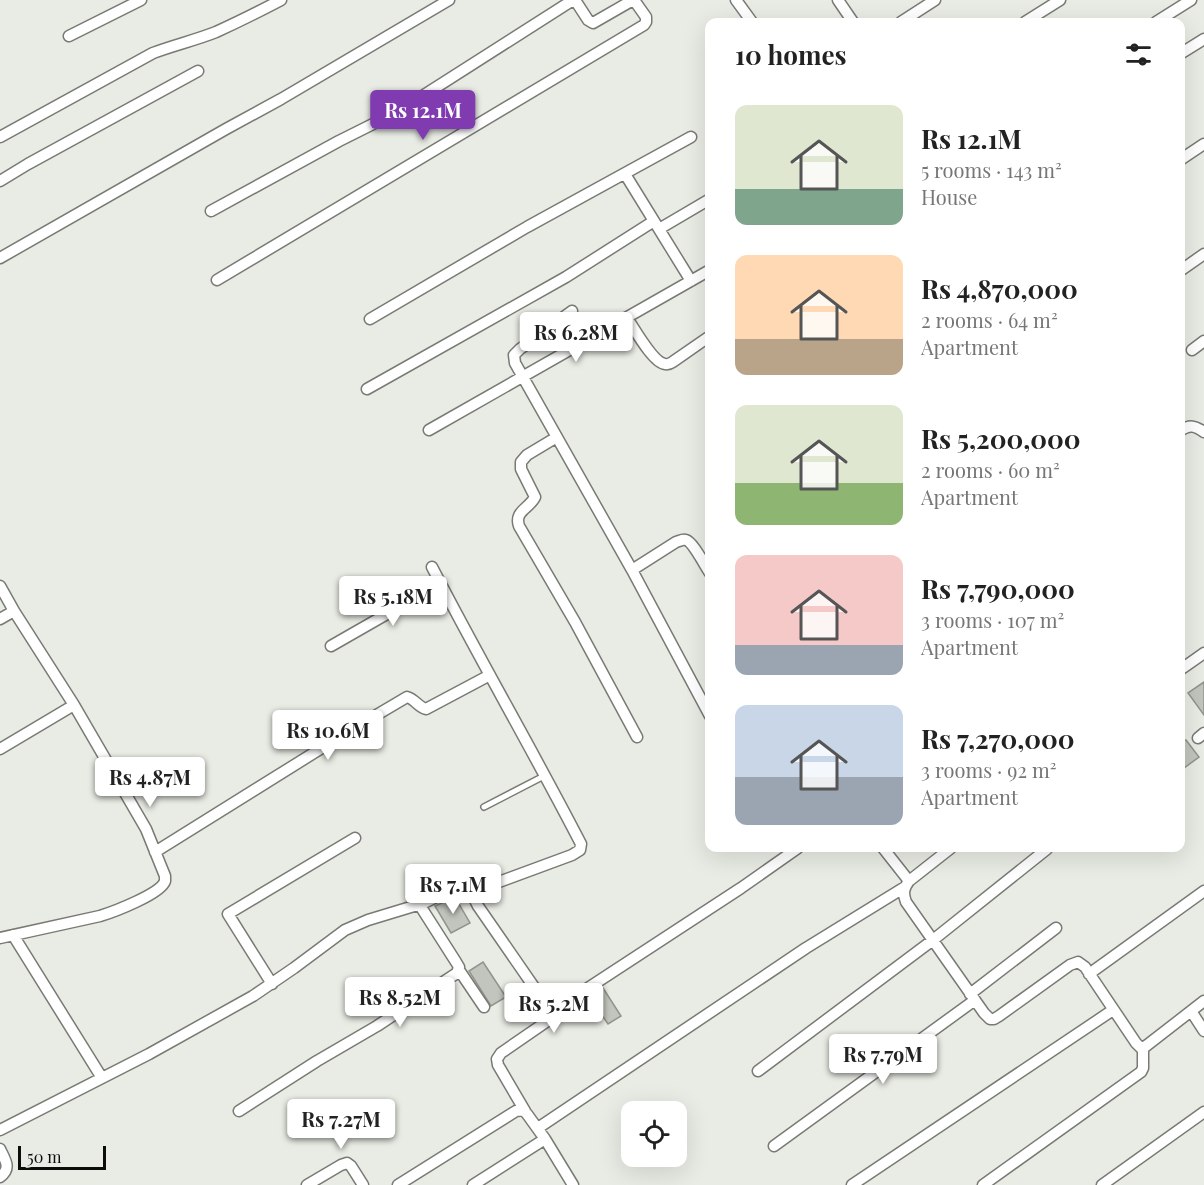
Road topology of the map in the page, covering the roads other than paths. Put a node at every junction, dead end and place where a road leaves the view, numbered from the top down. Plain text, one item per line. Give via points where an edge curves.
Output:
1 (141, 0) edge
2 (281, 0) edge
3 (449, 0) edge
4 (574, 0) edge
5 (634, 0) edge
6 (736, 0) edge
7 (838, 0) edge
8 (935, 0) edge
9 (1060, 0) edge
10 (1191, 0) edge
11 (749, 18) edge
12 (850, 18) edge
13 (907, 18) edge
14 (1031, 18) edge
15 (1162, 18) edge
16 (69, 36) dead end
17 (1204, 39) edge
18 (1185, 51) edge
19 (198, 71) dead end
20 (0, 137) edge
21 (691, 137) dead end
22 (1201, 147) edge
23 (1185, 157) edge
24 (1204, 159) edge
25 (625, 174) junction
26 (0, 181) edge
27 (705, 201) edge
28 (211, 211) dead end
29 (656, 225) junction
30 (1204, 254) edge
31 (0, 258) edge
32 (1185, 267) edge
33 (705, 273) edge
34 (217, 280) dead end
35 (690, 281) junction
36 (572, 311) dead end
37 (627, 318) junction
38 (370, 319) dead end
39 (705, 340) edge
40 (1204, 341) edge
41 (1192, 350) dead end
42 (523, 377) junction
43 (367, 389) dead end
44 (1185, 428) edge
45 (429, 430) dead end
46 (1204, 432) edge
47 (557, 437) junction
48 (705, 566) edge
49 (432, 567) dead end
50 (632, 570) junction
51 (441, 584) junction
52 (0, 586) edge
53 (14, 611) junction
54 (0, 619) edge
55 (331, 646) dead end
56 (1204, 653) edge
57 (1185, 666) edge
58 (490, 675) junction
59 (705, 697) edge
60 (74, 705) junction
61 (637, 736) dead end
62 (0, 749) edge
63 (545, 775) junction
64 (484, 807) dead end
65 (354, 838) dead end
66 (155, 852) junction
67 (792, 852) edge
68 (886, 852) edge
69 (946, 852) edge
70 (1043, 852) edge
71 (907, 884) junction
72 (470, 890) junction
73 (1204, 891) edge
74 (419, 904) junction
75 (1056, 928) dead end
76 (13, 935) junction
77 (0, 938) edge
78 (933, 940) junction
79 (459, 970) junction
80 (1089, 974) junction
81 (272, 984) junction
82 (585, 990) dead end
83 (973, 997) junction
84 (1204, 1001) edge
85 (484, 1007) dead end
86 (1113, 1010) junction
87 (1191, 1011) junction
88 (1204, 1030) edge
89 (1143, 1048) junction
90 (758, 1071) dead end
91 (102, 1078) junction
92 (239, 1111) dead end
93 (525, 1112) junction
94 (1204, 1112) edge
95 (538, 1128) junction
96 (0, 1130) edge
97 (545, 1139) junction
98 (774, 1146) dead end
99 (0, 1149) edge
100 (0, 1177) edge
101 (307, 1185) edge
102 (363, 1185) edge
103 (398, 1185) edge
104 (473, 1185) edge
105 (573, 1185) edge
106 (852, 1185) edge
107 (983, 1185) edge
108 (1102, 1185) edge

1 - 16 street
2 - 20 street via 216,32 153,53
3 - 31 street
4 - 5 street via 593,23
4 - 28 street via 399,111
5 - 34 street via 646,17 644,26
6 - 11 street
7 - 12 street
8 - 13 street
9 - 14 street
10 - 15 street
17 - 18 street
19 - 26 street
21 - 25 street
22 - 23 street
22 - 24 street
25 - 29 street
25 - 38 street
27 - 29 street
29 - 35 street
29 - 43 street
30 - 32 street
33 - 35 street
35 - 37 street
36 - 42 street via 516,352 515,363
37 - 39 street via 653,357 663,364 675,362
37 - 42 street
40 - 41 street
42 - 45 street
42 - 47 street
44 - 46 street via 1196,427
47 - 50 street
47 - 61 street via 520,462 535,497 517,521
48 - 50 street via 684,540
49 - 51 street
50 - 59 street
51 - 55 street
51 - 58 street
52 - 53 street
53 - 54 street
53 - 60 street
56 - 57 street
58 - 63 street
58 - 66 street via 426,709 407,697
60 - 62 street
60 - 66 street via 146,829
63 - 64 lane
63 - 72 street via 581,844 580,850
65 - 81 street via 228,914
66 - 76 street via 165,882 135,903 100,916
67 - 82 street
68 - 71 street
69 - 71 street
70 - 78 street
71 - 78 street via 903,894 906,902
71 - 95 street
72 - 74 street via 458,886
72 - 93 street via 552,1013 549,1020 497,1059
73 - 80 street
74 - 79 street
74 - 81 street via 345,930
75 - 83 street
76 - 77 street
76 - 91 street
78 - 83 street
78 - 90 street
79 - 85 street
79 - 92 street
80 - 83 street via 1082,964 1074,963 994,1019 986,1016
80 - 86 street
81 - 91 street
83 - 98 street
84 - 87 street
86 - 89 street via 1138,1047
86 - 106 street
87 - 88 street
87 - 89 street
89 - 107 street via 1143,1068 1139,1074
91 - 96 street
93 - 95 street
93 - 103 street via 516,1111
94 - 108 street
95 - 97 street
97 - 104 street
97 - 105 street
99 - 100 street via 7,1168
101 - 102 street via 347,1163

